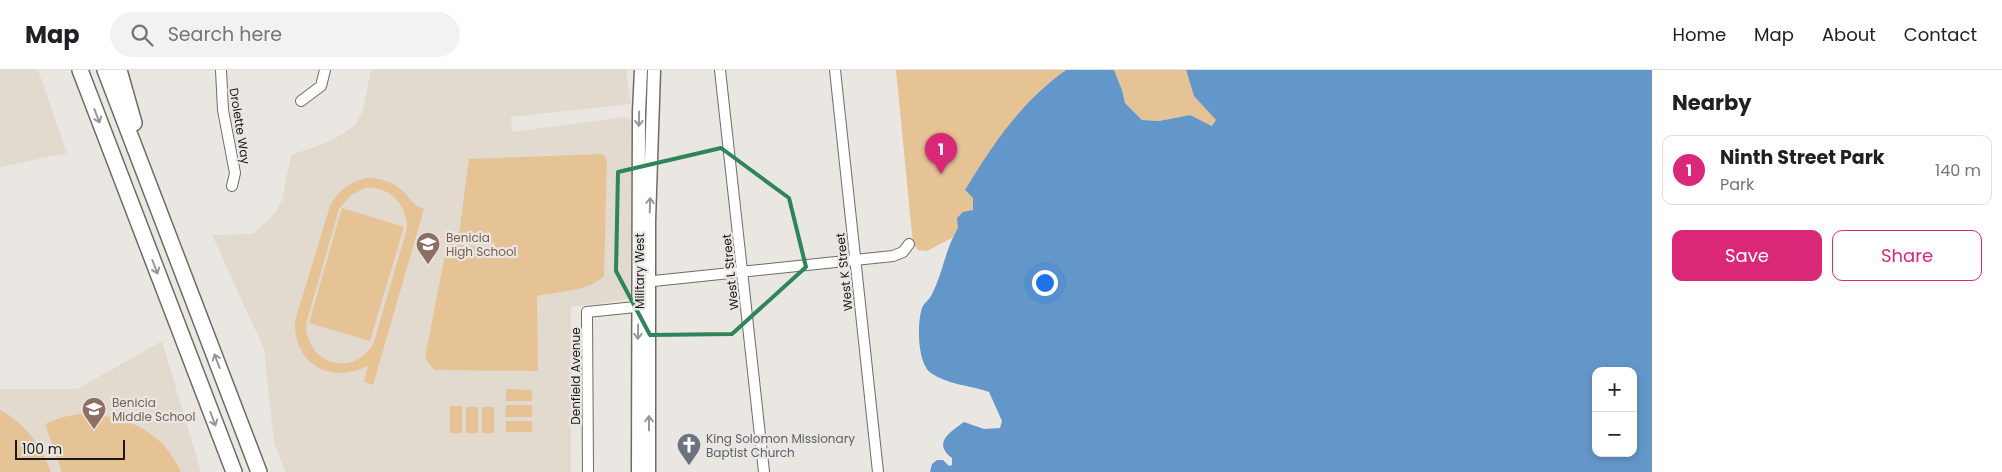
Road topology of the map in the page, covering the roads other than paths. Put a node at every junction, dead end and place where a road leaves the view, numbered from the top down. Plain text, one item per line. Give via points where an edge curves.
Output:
1 (80, 70) edge
2 (105, 70) edge
3 (119, 70) edge
4 (220, 70) edge
5 (325, 70) edge
6 (641, 70) edge
7 (654, 70) edge
8 (720, 70) edge
9 (835, 70) edge
10 (301, 101) dead end
11 (232, 186) dead end
12 (155, 202) junction
13 (909, 244) dead end
14 (856, 259) junction
15 (742, 272) junction
16 (644, 282) junction
17 (644, 306) junction
18 (234, 472) edge
19 (259, 472) edge
20 (588, 472) edge
21 (638, 472) edge
22 (649, 472) edge
23 (764, 472) edge
24 (878, 472) edge

1 -> 18 highway
2 - 12 highway
3 - 12 highway
4 - 11 street, Drolette Way via 223,110 235,174
5 - 10 street via 321,86
6 -> 16 main road, Military West via 639,121
16 -> 7 main road, Military West
8 - 15 street, West L Street
9 - 14 street, West K Street
19 -> 12 highway
13 - 14 street via 898,254
14 - 15 street
14 - 24 street, West K Street
15 - 16 street
15 - 23 street, West L Street
16 - 17 main road, Military West
17 - 20 street, Denfield Avenue via 587,312
17 -> 21 main road, Military West
22 -> 17 main road, Military West

